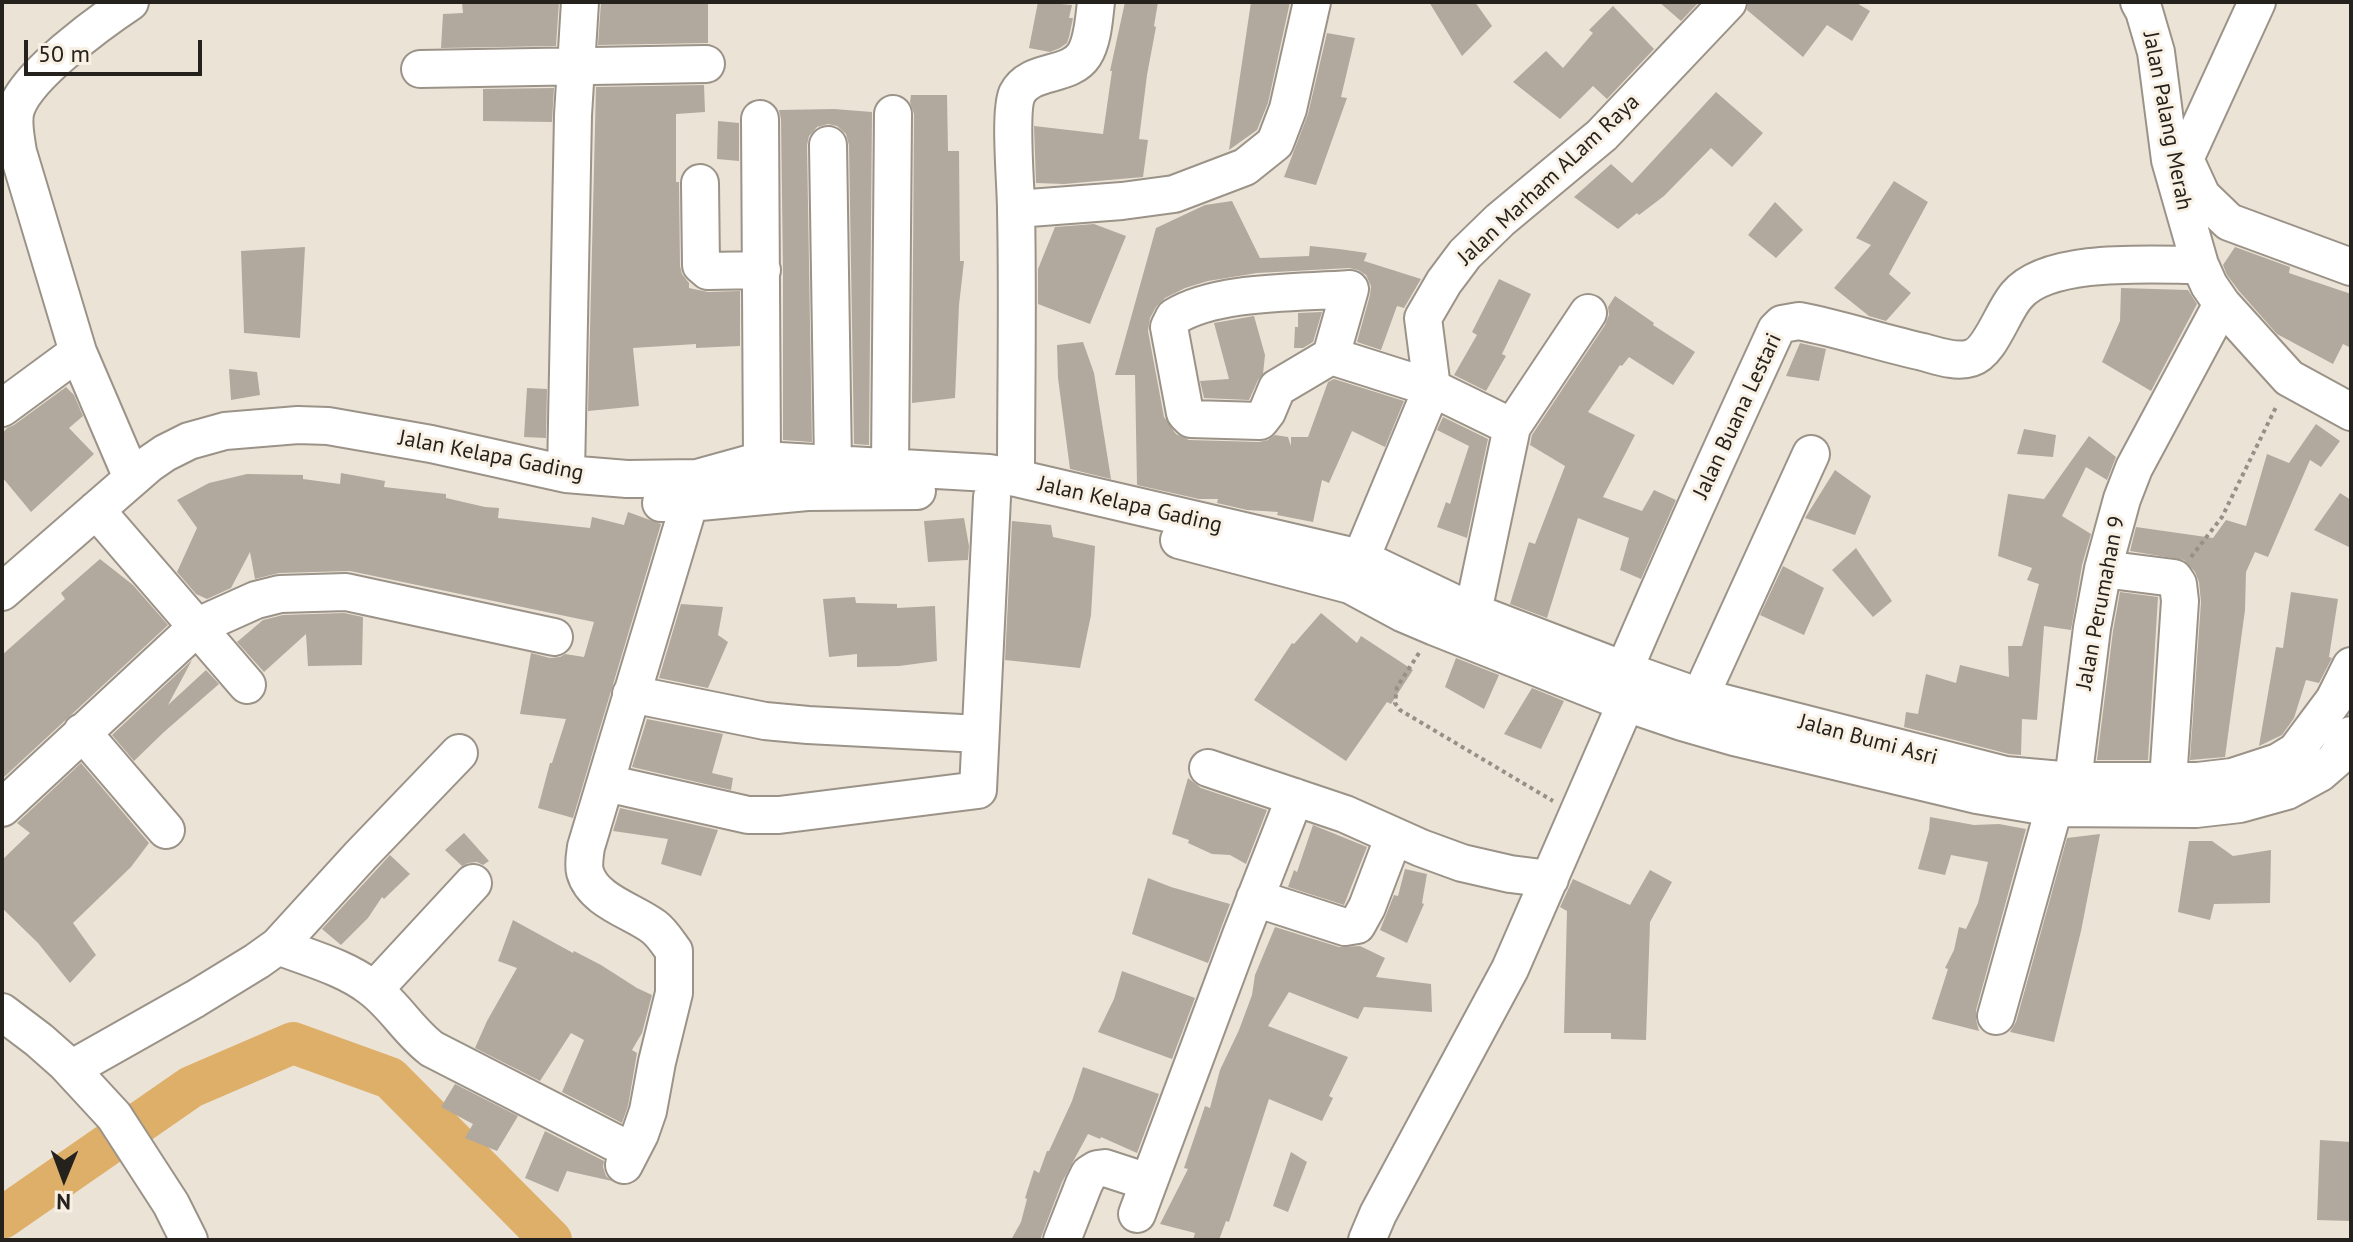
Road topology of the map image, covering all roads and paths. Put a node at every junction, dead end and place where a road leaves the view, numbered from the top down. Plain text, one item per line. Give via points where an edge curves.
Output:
1 (130, 2) edge
2 (580, 2) edge
3 (1096, 2) edge
4 (1312, 2) edge
5 (1728, 2) edge
6 (2139, 2) edge
7 (2257, 2) edge
8 (706, 64) dead end
9 (576, 67) junction
10 (420, 69) dead end
11 (893, 114) dead end
12 (760, 119) dead end
13 (828, 145) dead end
14 (2178, 160) junction
15 (700, 183) dead end
16 (1016, 209) junction
17 (2200, 265) junction
18 (2351, 267) edge
19 (762, 270) junction
20 (2222, 304) junction
21 (1588, 313) dead end
22 (78, 352) junction
23 (1331, 356) junction
24 (2289, 378) junction
25 (1432, 388) junction
26 (2, 408) edge
27 (2351, 412) edge
28 (1512, 427) junction
29 (326, 438) junction
30 (1811, 454) dead end
31 (762, 460) junction
32 (833, 464) junction
33 (890, 468) junction
34 (566, 474) junction
35 (132, 478) junction
36 (1004, 488) junction
37 (693, 490) junction
38 (103, 519) junction
39 (2103, 569) junction
40 (1355, 572) junction
41 (2174, 578) junction
42 (9, 594) edge
43 (1473, 612) junction
44 (198, 626) junction
45 (1435, 627) junction
46 (554, 637) dead end
47 (2351, 666) edge
48 (247, 685) dead end
49 (1625, 686) junction
50 (631, 694) junction
51 (1700, 697) junction
52 (82, 732) junction
53 (980, 734) junction
54 (2351, 735) edge
55 (459, 753) dead end
56 (1208, 768) dead end
57 (2168, 781) junction
58 (1979, 782) junction
59 (606, 783) junction
60 (2063, 795) junction
61 (1295, 797) junction
62 (2, 808) edge
63 (1577, 815) junction
64 (166, 830) dead end
65 (1394, 836) junction
66 (1550, 879) junction
67 (473, 883) dead end
68 (1255, 898) junction
69 (278, 946) junction
70 (374, 990) junction
71 (2, 1012) edge
72 (1996, 1016) dead end
73 (71, 1069) junction
74 (189, 1240) edge
75 (1062, 1240) edge
76 (1367, 1240) edge

1 - 22 street via 56,59 16,108 18,152
2 - 9 street
3 - 16 street via 1085,54 1071,66 1031,80 1017,95
4 - 16 street via 1275,143 1245,167 1174,194
5 - 25 street, Jalan Marham ALam Raya via 1602,135 1465,254 1423,318
6 - 14 street, Jalan Palang Merah via 2156,52
7 - 14 street
8 - 9 street
9 - 10 street
9 - 34 street
11 - 33 street
12 - 19 street
13 - 32 street
14 - 17 street, Jalan Palang Merah
14 - 18 street via 2202,196 2229,222
15 - 19 street via 701,265 708,271
16 - 36 street
17 - 20 street, Jalan Palang Merah
17 - 49 street, Jalan Buana Lestari via 2100,266 2054,273 2018,292 1985,348 1968,359 1807,322 1782,324 1679,542
19 - 31 street
20 - 24 street, Jalan Palang Merah
20 - 39 street, Jalan Perumahan 9 via 2134,468
21 - 28 street
22 - 26 street
22 - 35 street
23 - 23 street via 1350,289 1205,303 1174,317 1169,327 1185,413 1197,421 1260,421 1277,388
23 - 25 street
24 - 27 street, Jalan Palang Merah
24 - 41 path via 2222,517
25 - 28 street
25 - 40 street
28 - 43 street
29 - 34 street, Jalan Kelapa Gading via 431,444
29 - 35 street, Jalan Kelapa Gading via 284,426 225,431 165,453
29 - 37 street, Jalan Kelapa Gading via 551,495 626,503
29 - 38 street, Jalan Kelapa Gading via 204,461
30 - 51 street
31 - 32 street, Jalan Kelapa Gading
31 - 37 street, Jalan Kelapa Gading
32 - 33 street, Jalan Kelapa Gading
33 - 36 street, Jalan Kelapa Gading via 989,473
34 - 37 street, Jalan Kelapa Gading
35 - 38 street, Jalan Kelapa Gading
36 - 37 street, Jalan Kelapa Gading
36 - 40 street, Jalan Kelapa Gading
36 - 53 street
37 - 50 street
38 - 42 street, Jalan Kelapa Gading
38 - 44 street
39 - 41 street
39 - 60 street, Jalan Perumahan 9
40 - 43 street, Jalan Bumi Asri
40 - 45 street, Jalan Bumi Asri via 1402,613
41 - 57 street via 2180,601
43 - 49 street, Jalan Bumi Asri
44 - 46 street via 280,594 346,592
44 - 48 street
44 - 52 street
45 - 49 street, Jalan Bumi Asri
45 - 63 path via 1397,687 1395,703 1400,710
47 - 57 street, Jalan Bumi Asri via 2334,700 2296,751 2232,777
49 - 51 street, Jalan Bumi Asri
49 - 58 street, Jalan Bumi Asri via 1734,737
49 - 63 street
50 - 53 street via 765,721
50 - 59 street
51 - 58 street, Jalan Bumi Asri
52 - 62 street
52 - 64 street
53 - 59 street via 978,790 748,815
54 - 60 street, Jalan Bumi Asri via 2320,773 2287,791 2240,804 2196,809
55 - 69 street
56 - 61 street
57 - 60 street, Jalan Bumi Asri
58 - 60 street, Jalan Bumi Asri
59 - 70 street via 586,847 586,875 609,900 654,927 674,951 676,965 648,1111 628,1158 432,1049
60 - 72 street, Jalan Perumahan 9
61 - 65 street
61 - 68 street
63 - 66 street
65 - 66 street via 1462,863
65 - 68 street via 1357,925 1345,927
66 - 76 street via 1510,969
67 - 70 street
68 - 75 street via 1142,1198 1105,1168 1097,1169 1084,1184
69 - 70 street
69 - 73 street
71 - 73 street
73 - 74 street via 114,1116

